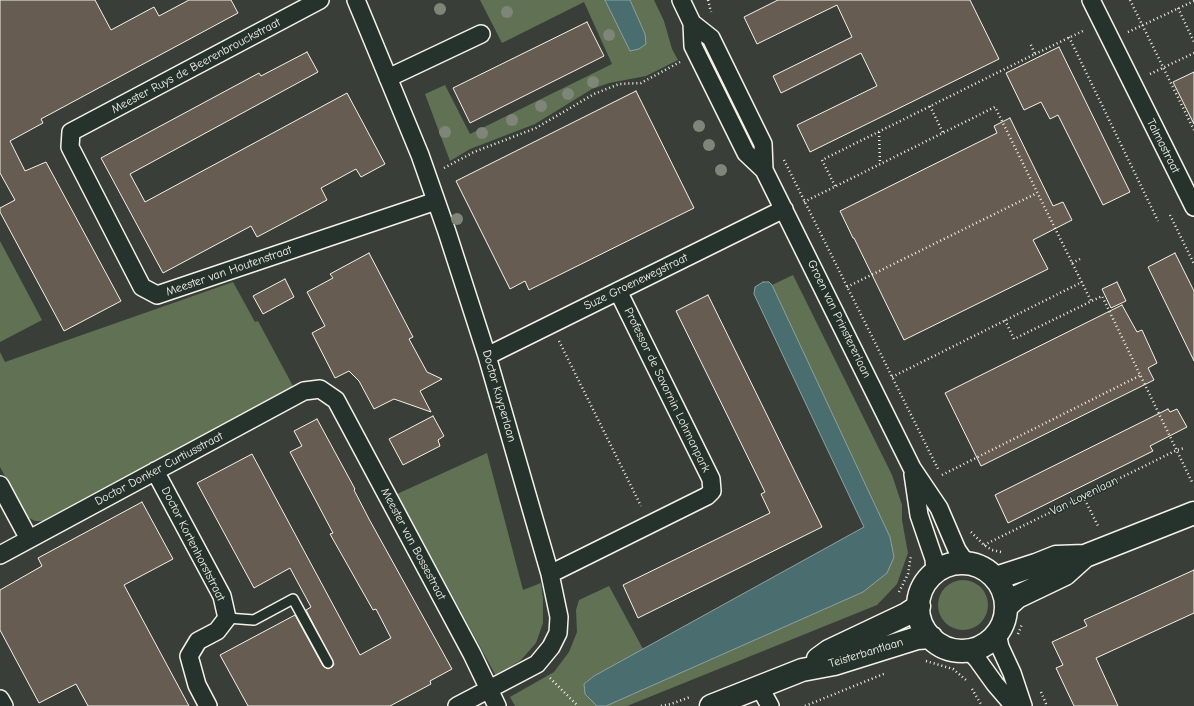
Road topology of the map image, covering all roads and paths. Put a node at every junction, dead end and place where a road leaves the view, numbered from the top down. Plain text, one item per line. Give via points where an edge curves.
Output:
1 (320, 0) edge
2 (356, 0) edge
3 (681, 0) edge
4 (708, 0) edge
5 (1091, 0) edge
6 (1130, 0) edge
7 (1194, 1) edge
8 (1178, 8) junction
9 (713, 15) dead end
10 (1102, 21) junction
11 (1142, 25) junction
12 (481, 34) dead end
13 (1069, 37) junction
14 (1111, 40) junction
15 (1194, 42) edge
16 (1030, 43) dead end
17 (1194, 52) edge
18 (1035, 54) junction
19 (681, 62) dead end
20 (1163, 67) junction
21 (388, 78) junction
22 (1132, 84) junction
23 (930, 106) junction
24 (1194, 130) edge
25 (71, 132) joint
26 (879, 132) junction
27 (943, 133) junction
28 (782, 155) dead end
29 (880, 164) junction
30 (427, 175) junction
31 (835, 186) junction
32 (1037, 193) junction
33 (436, 201) junction
34 (804, 202) junction
35 (1194, 207) edge
36 (784, 209) junction
37 (1170, 215) dead end
38 (1158, 221) dead end
39 (1080, 259) dead end
40 (1072, 263) junction
41 (1194, 264) edge
42 (1082, 282) junction
43 (847, 287) junction
44 (618, 291) junction
45 (1091, 301) junction
46 (1005, 320) junction
47 (551, 324) junction
48 (487, 356) junction
49 (1141, 375) junction
50 (892, 377) junction
51 (320, 389) joint
52 (1185, 448) dead end
53 (1177, 450) junction
54 (912, 468) junction
55 (155, 471) junction
56 (942, 475) junction
57 (944, 480) dead end
58 (1194, 481) edge
59 (0, 485) edge
60 (1083, 496) junction
61 (1194, 513) edge
62 (650, 524) junction
63 (968, 525) dead end
64 (972, 532) dead end
65 (29, 540) junction
66 (984, 545) dead end
67 (1108, 547) junction
68 (911, 554) dead end
69 (0, 555) edge
70 (1085, 556) junction
71 (966, 563) junction
72 (935, 572) junction
73 (550, 574) junction
74 (996, 578) junction
75 (894, 596) dead end
76 (918, 606) junction
77 (1006, 607) junction
78 (227, 618) junction
79 (1024, 621) dead end
80 (1007, 635) junction
81 (931, 637) junction
82 (969, 650) junction
83 (921, 660) dead end
84 (328, 663) dead end
85 (537, 664) junction
86 (802, 670) junction
87 (892, 670) dead end
88 (759, 686) junction
89 (1038, 686) dead end
90 (489, 690) junction
91 (0, 699) edge
92 (4, 706) edge
93 (208, 706) edge
94 (457, 706) edge
95 (497, 706) edge
96 (578, 706) edge
97 (711, 706) edge
98 (770, 706) edge
99 (805, 706) edge
100 (982, 706) edge
101 (1014, 706) edge
102 (1023, 706) edge
103 (1047, 706) edge

1 - 25 street, Meester Ruys de Beerenbrouckstraat
2 - 21 street, Doctor Kuyperlaan
3 - 36 street, Groen van Prinstererlaan via 692,23 711,38 763,144 764,170
4 - 9 path
5 - 10 street, Talmastraat
6 - 11 path
7 - 8 path
8 - 11 path
8 - 15 path
10 - 13 path
10 - 14 street, Talmastraat
11 - 14 path
11 - 20 path
12 - 21 street
13 - 18 path
13 - 38 path
14 - 22 street, Talmastraat
16 - 18 path
17 - 20 path
18 - 23 path
19 - 30 path via 641,83 619,84 594,94 536,128 474,152
20 - 22 path
20 - 24 path
21 - 30 street, Doctor Kuyperlaan
22 - 35 street, Talmastraat
23 - 26 path
23 - 27 path
25 - 33 street, Meester van Houtenstraat via 70,147 142,287 157,295
26 - 29 path
26 - 31 path via 822,160
27 - 29 path
27 - 32 path via 995,107
28 - 34 path, Groen van Prinstererlaan
29 - 31 path
30 - 33 street, Doctor Kuyperlaan
31 - 34 path
32 - 40 path
32 - 43 path
33 - 48 street, Doctor Kuyperlaan
34 - 43 path, Groen van Prinstererlaan
36 - 44 street, Suze Groenewegstraat
36 - 54 street, Groen van Prinstererlaan
37 - 41 path
39 - 40 path
40 - 42 path
42 - 45 path
42 - 46 path, Groen van Prinstererlaan
43 - 50 path, Groen van Prinstererlaan
44 - 47 street, Suze Groenewegstraat
44 - 62 street, Professor de Savornin Lohmanpark via 711,479 712,490 707,496
45 - 46 path via 1014,339
45 - 49 path via 1102,296
46 - 50 path, Groen van Prinstererlaan
47 - 48 street, Suze Groenewegstraat
47 - 62 path
48 - 73 street, Doctor Kuyperlaan
49 - 53 path
49 - 56 path
50 - 56 path, Groen van Prinstererlaan
51 - 55 street, Doctor Donker Curtiusstraat via 304,391
51 - 90 street, Meester van Bossestraat via 336,400
52 - 53 path, Van Lovenlaan
53 - 58 path via 1192,482
53 - 60 path, Van Lovenlaan
54 - 71 street, Groen van Prinstererlaan via 938,508 957,550
54 - 72 street, Groen van Prinstererlaan via 919,515 934,559
55 - 65 street, Doctor Donker Curtiusstraat
55 - 78 street, Doctor Kortenhorststraat via 222,596
56 - 57 path, Groen van Prinstererlaan
59 - 65 street
60 - 66 path, Van Lovenlaan
60 - 67 path
61 - 67 main road
62 - 73 street, Professor de Savornin Lohmanpark
63 - 64 path
65 - 69 street, Doctor Donker Curtiusstraat
67 - 70 main road
68 - 75 path via 908,574
70 - 74 main road via 1056,557
70 - 77 main road via 1066,574 1017,597
71 - 72 main road via 950,564
71 - 74 main road via 982,567
72 - 76 main road via 926,582
73 - 85 street, Doctor Kuyperlaan via 559,617 558,633 551,647
74 - 77 main road via 1002,587
76 - 81 main road via 922,622
76 - 86 main road, Teisterbantlaan via 908,614 829,651
77 - 80 main road via 1002,625
78 - 84 lane via 254,620 293,599
78 - 93 street via 217,631 198,641 189,656 197,685
79 - 80 path via 1020,627
80 - 82 main road
80 - 102 street via 1000,647
81 - 82 main road via 948,648
81 - 86 main road, Teisterbantlaan via 917,638 834,664
82 - 101 street
83 - 100 path via 953,669 965,679
85 - 90 street, Doctor Kuyperlaan
85 - 96 path
86 - 88 main road, Teisterbantlaan
87 - 99 path, Teisterbantlaan
88 - 97 main road, Teisterbantlaan
88 - 98 street
89 - 103 path
90 - 94 street, Doctor Kuyperlaan
90 - 95 street, Meester van Bossestraat
91 - 92 street

